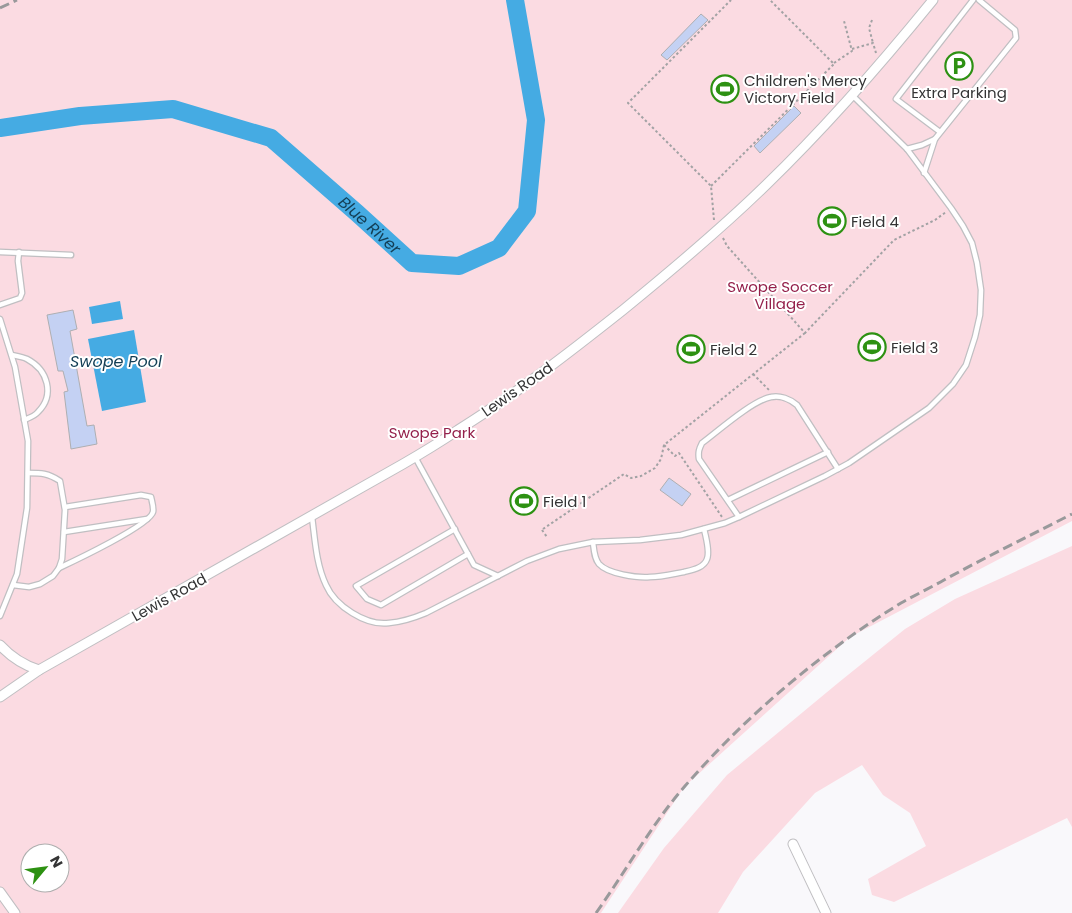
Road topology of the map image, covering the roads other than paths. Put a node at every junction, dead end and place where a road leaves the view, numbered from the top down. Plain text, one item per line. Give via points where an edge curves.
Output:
1 (933, 0) edge
2 (973, 0) edge
3 (979, 0) edge
4 (852, 95) junction
5 (940, 132) junction
6 (935, 139) junction
7 (907, 149) junction
8 (924, 172) junction
9 (0, 252) edge
10 (19, 252) junction
11 (71, 255) dead end
12 (0, 305) edge
13 (0, 319) edge
14 (12, 355) junction
15 (24, 420) junction
16 (828, 452) junction
17 (415, 457) junction
18 (838, 469) junction
19 (28, 473) junction
20 (728, 500) junction
21 (65, 507) junction
22 (312, 517) junction
23 (739, 517) junction
24 (151, 518) junction
25 (455, 529) junction
26 (704, 529) junction
27 (64, 532) junction
28 (593, 542) junction
29 (468, 554) junction
30 (59, 568) junction
31 (498, 576) junction
32 (12, 585) junction
33 (0, 616) edge
34 (0, 645) edge
35 (39, 670) junction
36 (0, 697) edge
37 (792, 844) dead end
38 (0, 892) edge
39 (15, 913) edge
40 (826, 913) edge

1 - 4 street, Lewis Road
2 - 5 lane via 896,99
3 - 5 lane via 1015,30 1016,38
4 - 7 lane
4 - 17 street, Lewis Road via 765,186 668,274 572,351
5 - 6 lane
6 - 7 lane
6 - 8 lane
7 - 8 lane
8 - 18 lane via 972,243 981,290 975,337 966,365 953,384 929,408
9 - 10 lane
10 - 11 lane
10 - 12 lane via 22,293 20,298
13 - 14 lane
14 - 15 lane
14 - 15 lane via 26,358 46,377 46,402 37,413
15 - 19 lane
16 - 18 lane
16 - 20 lane
16 - 20 lane via 792,401 778,397 764,400 744,411 699,447 699,459
17 - 22 street, Lewis Road
17 - 25 lane
18 - 23 lane
19 - 21 lane via 51,475 60,481
19 - 32 lane via 27,508 17,574
20 - 23 lane
21 - 24 lane via 141,495 151,497 154,511
21 - 27 lane
22 - 31 lane via 318,561 326,586 351,612 368,621 387,624 409,620
22 - 35 street, Lewis Road
23 - 26 lane
24 - 27 lane
24 - 30 lane
25 - 29 lane
25 - 29 lane via 356,586 367,599 380,605
26 - 28 lane via 640,540
26 - 28 lane via 707,559 703,565 650,578 628,576 605,568 598,563
27 - 30 lane
28 - 31 lane via 559,549
29 - 31 lane via 474,565
30 - 32 lane via 40,584
32 - 33 lane
34 - 35 street via 24,665
35 - 36 street, Lewis Road
37 - 40 street
38 - 39 street

